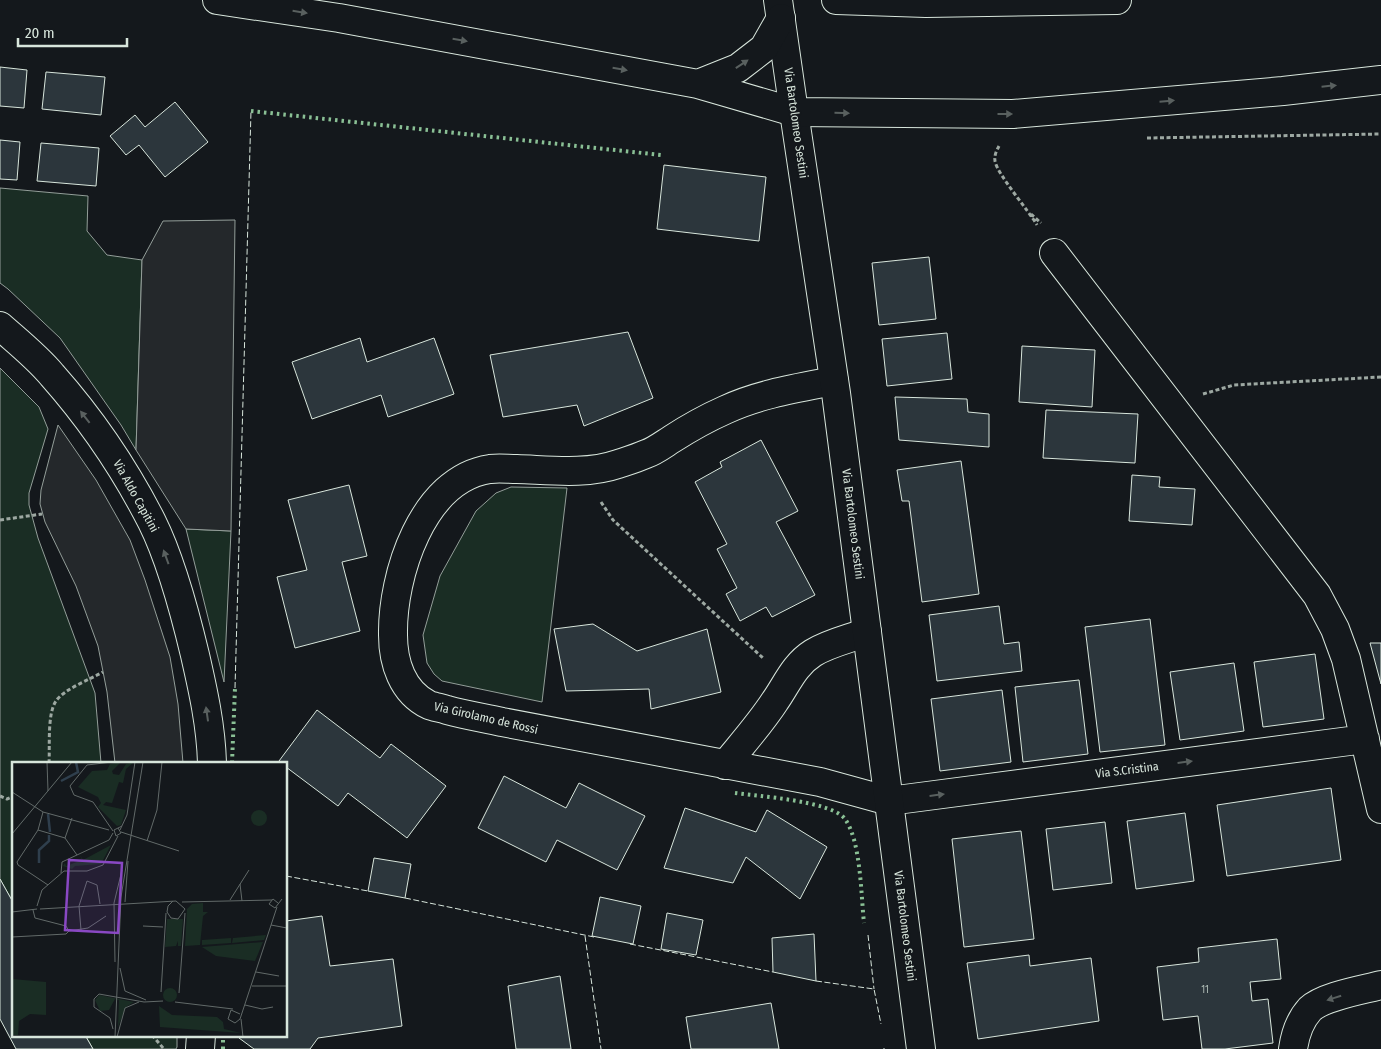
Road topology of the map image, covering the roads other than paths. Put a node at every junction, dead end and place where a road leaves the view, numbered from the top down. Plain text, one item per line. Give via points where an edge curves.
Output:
1 (218, 0) edge
2 (836, 0) edge
3 (1117, 0) edge
4 (780, 9) edge
5 (1381, 80) edge
6 (698, 84) junction
7 (794, 112) junction
8 (1054, 253) road end
9 (0, 326) edge
10 (834, 381) junction
11 (867, 632) junction
12 (1364, 739) junction
13 (212, 762) edge
14 (725, 765) junction
15 (889, 801) junction
16 (1381, 810) edge
17 (1381, 985) edge
18 (201, 1036) edge
19 (200, 1049) edge
20 (921, 1049) edge
21 (1293, 1049) edge

1 -> 6 street via 339,18
2 - 3 street
6 -> 4 street via 738,68 764,48
4 - 7 street, Via Bartolomeo Sestini
7 -> 5 street via 1013,114
6 - 7 street
7 - 10 street, Via Bartolomeo Sestini
8 - 12 street via 1317,595 1346,659
13 -> 9 street, Via Aldo Capitini via 203,689 194,649 177,587 153,523 121,467 52,374
10 - 11 street, Via Bartolomeo Sestini
10 - 14 street, Via Girolamo de Rossi via 726,409 647,454 611,466 580,470 490,469 464,478 441,495 427,512 401,575 393,623 395,660 402,679 429,705
11 - 14 street via 813,653 798,666 776,701
11 - 15 street, Via Bartolomeo Sestini
15 -> 12 street, Via S.Cristina
12 - 16 street
14 - 15 street, Via Girolamo de Rossi via 820,782
15 - 20 street, Via Bartolomeo Sestini
17 -> 21 street via 1317,1004 1303,1019
18 - 19 street

